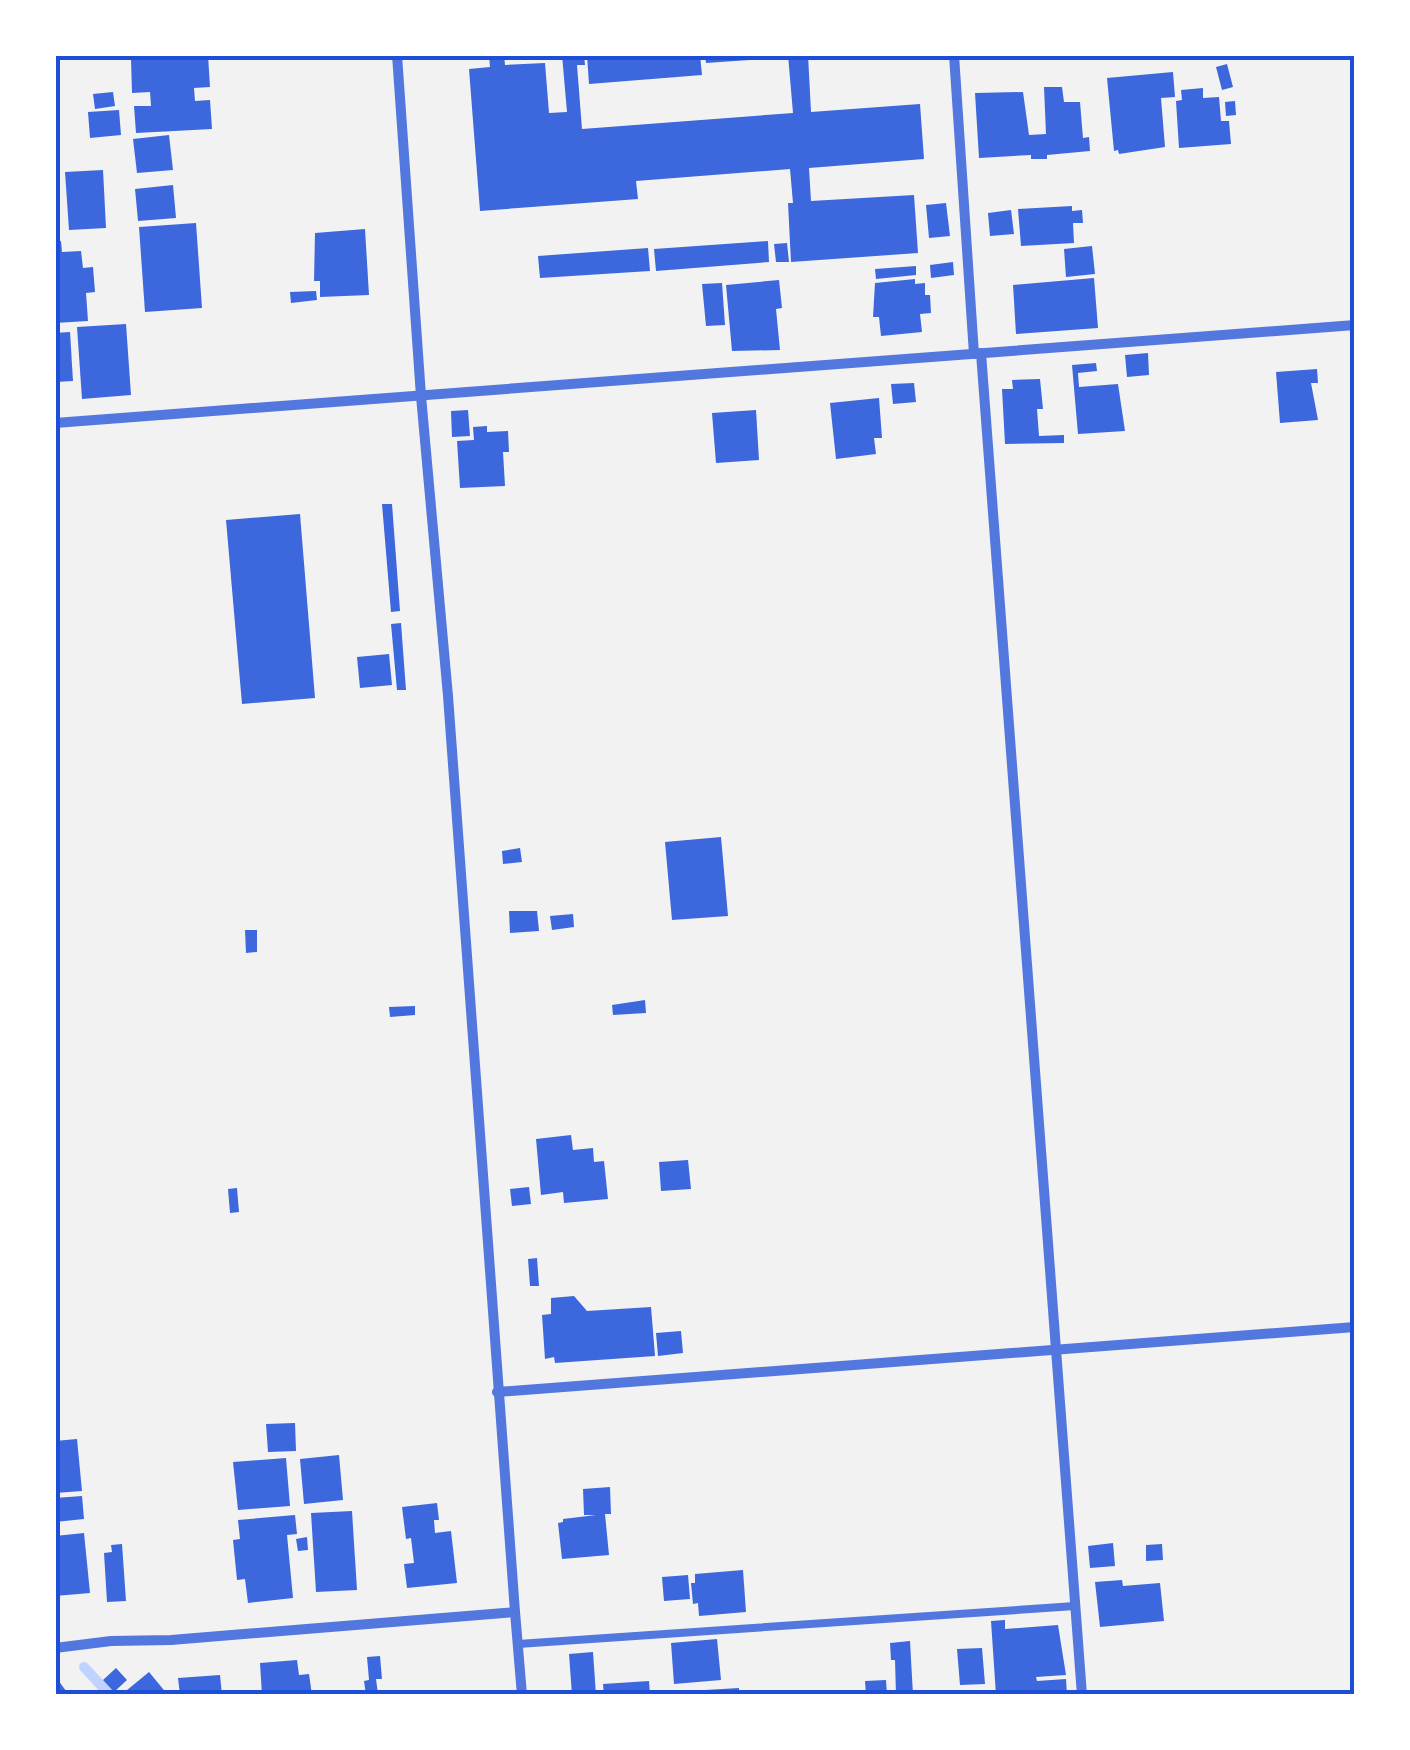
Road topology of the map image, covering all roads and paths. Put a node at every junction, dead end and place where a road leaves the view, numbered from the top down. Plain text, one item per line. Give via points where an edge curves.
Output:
1 (397, 55) edge
2 (954, 55) edge
3 (1355, 325) edge
4 (977, 354) junction
5 (421, 396) junction
6 (55, 423) edge
7 (1355, 1327) edge
8 (1054, 1350) junction
9 (498, 1392) junction
10 (1074, 1606) junction
11 (515, 1612) junction
12 (518, 1644) junction
13 (55, 1648) edge
14 (522, 1695) edge
15 (1082, 1695) edge

1 - 5 street
2 - 4 street
3 - 4 street
4 - 5 street
4 - 8 street
5 - 6 street
5 - 9 street
7 - 8 street
8 - 9 street
8 - 10 street
9 - 11 street
10 - 12 lane
10 - 15 street
11 - 12 street
11 - 13 street
12 - 14 street

